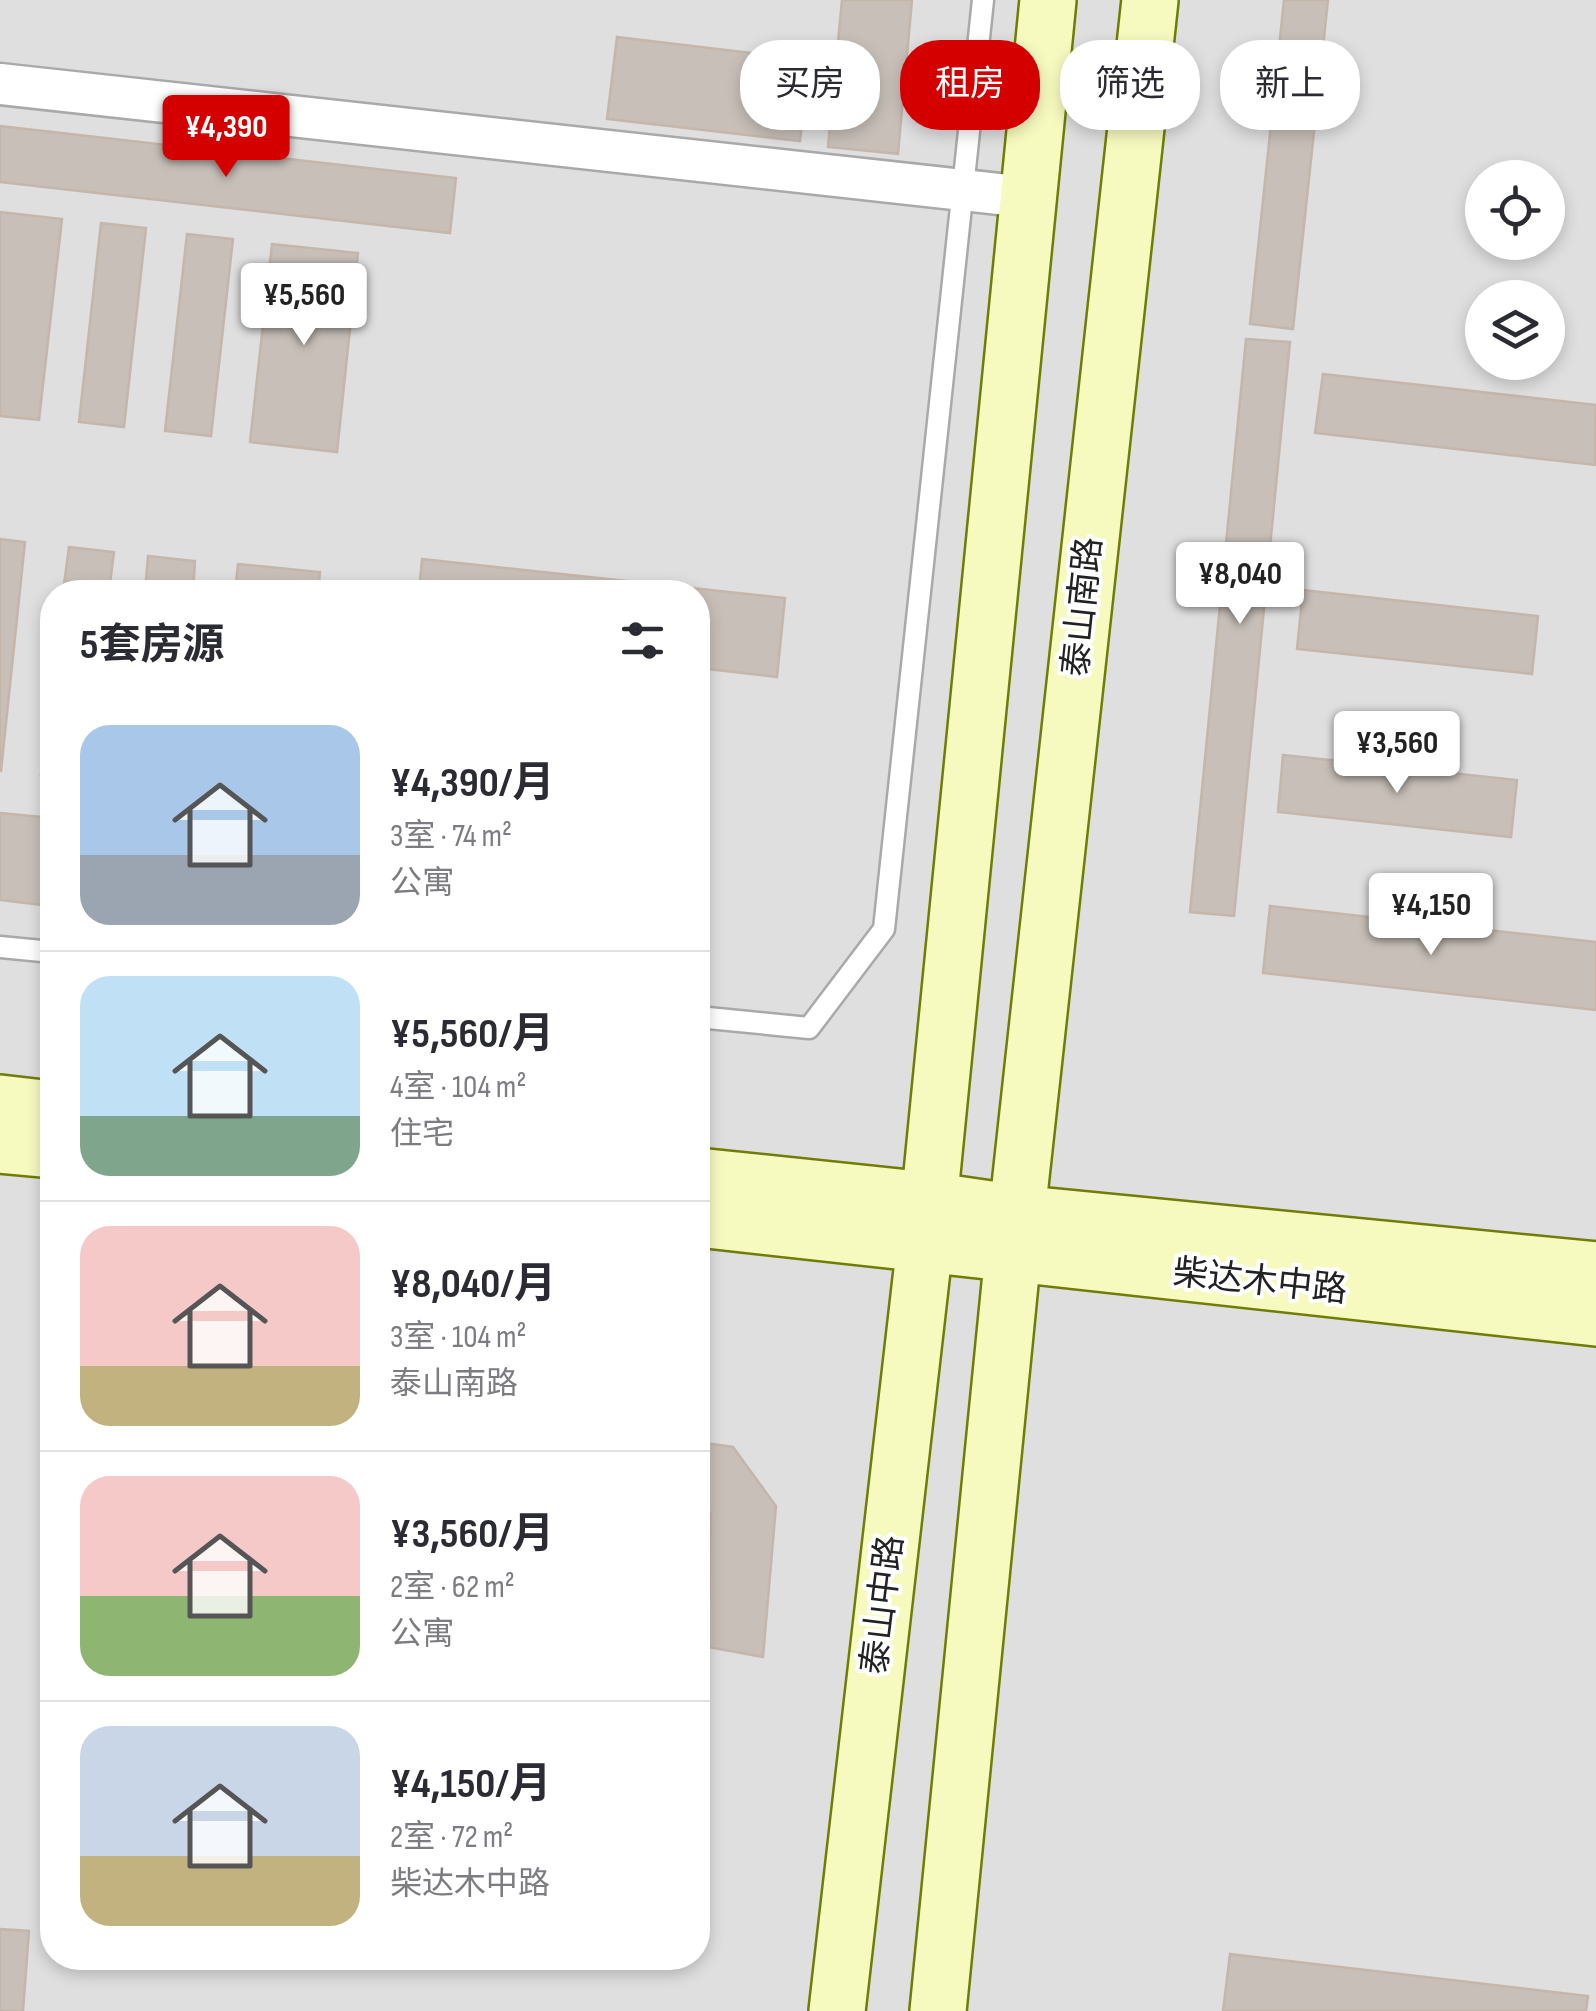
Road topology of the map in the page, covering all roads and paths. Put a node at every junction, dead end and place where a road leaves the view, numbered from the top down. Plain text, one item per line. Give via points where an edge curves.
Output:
1 (984, 0) edge
2 (1048, 0) edge
3 (1150, 0) edge
4 (0, 84) edge
5 (964, 192) junction
6 (1027, 197) junction
7 (0, 947) edge
8 (40, 951) edge
9 (710, 1018) edge
10 (0, 1103) edge
11 (40, 1108) edge
12 (0, 1145) edge
13 (40, 1149) edge
14 (710, 1178) edge
15 (710, 1219) edge
16 (926, 1222) junction
17 (1015, 1235) junction
18 (1596, 1270) edge
19 (1596, 1318) edge
20 (837, 2011) edge
21 (938, 2011) edge

1 - 5 lane
2 - 6 street
3 - 17 street, 泰山南路
4 - 5 street
5 - 6 street
5 - 9 lane via 884,929 810,1028
6 - 16 street
7 - 8 lane
10 - 11 street
12 - 13 street
14 - 16 street
15 - 16 street
16 - 17 street, 柴达木中路
16 - 20 street, 泰山中路
17 - 18 street, 柴达木中路
17 - 19 street, 柴达木中路
17 - 21 street

